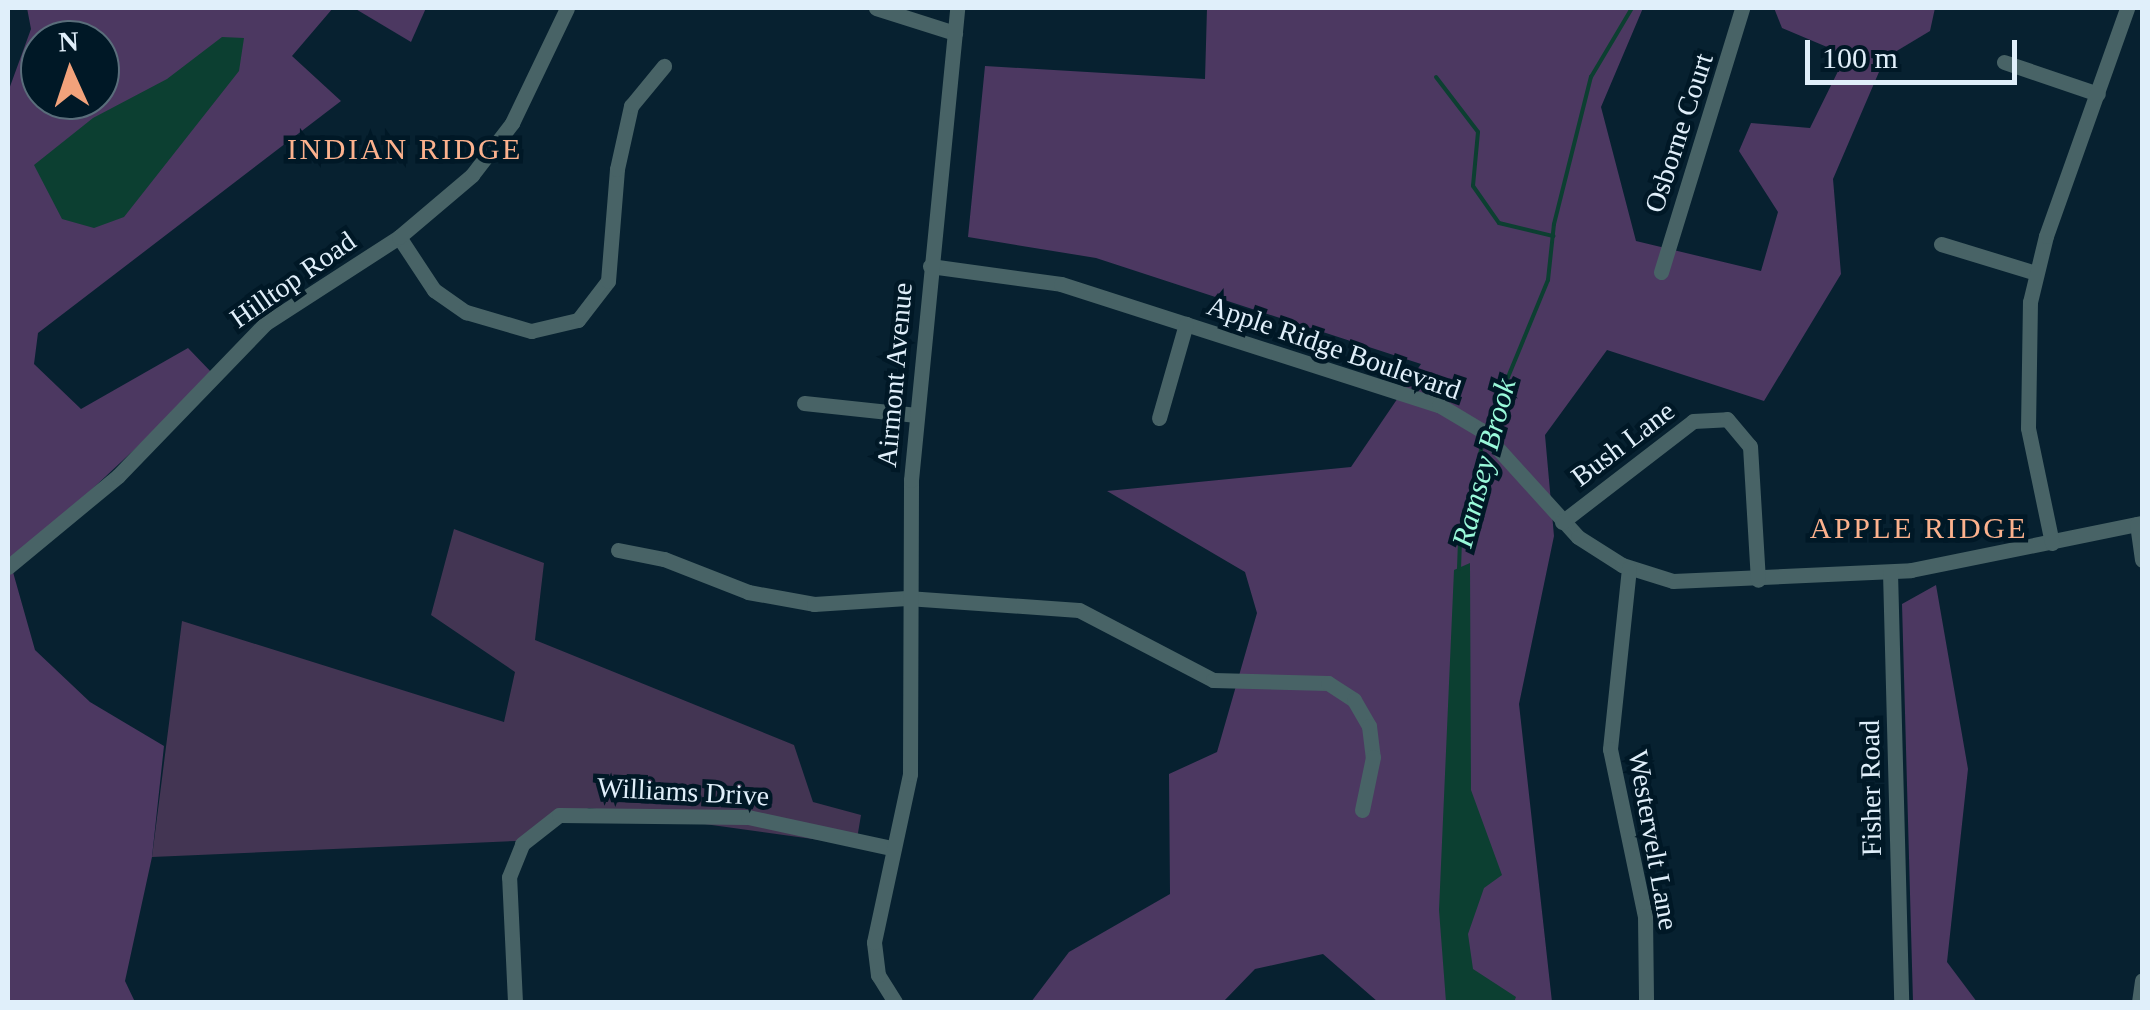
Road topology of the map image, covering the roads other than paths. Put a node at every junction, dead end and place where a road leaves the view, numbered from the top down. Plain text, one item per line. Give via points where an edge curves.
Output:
1 (567, 8) edge
2 (876, 8) edge
3 (957, 8) edge
4 (1742, 8) edge
5 (2127, 8) edge
6 (955, 33) junction
7 (2004, 62) dead end
8 (664, 66) dead end
9 (2098, 94) junction
10 (398, 237) junction
11 (1940, 244) dead end
12 (930, 266) junction
13 (1661, 272) dead end
14 (2036, 273) junction
15 (1186, 324) junction
16 (804, 403) dead end
17 (916, 415) junction
18 (1160, 418) dead end
19 (1562, 522) junction
20 (2140, 523) edge
21 (2052, 543) junction
22 (618, 550) dead end
23 (2142, 560) edge
24 (8, 567) edge
25 (1629, 568) junction
26 (1890, 572) junction
27 (1758, 580) junction
28 (908, 598) junction
29 (1362, 810) dead end
30 (891, 848) junction
31 (2142, 980) edge
32 (515, 1002) edge
33 (894, 1002) edge
34 (1646, 1002) edge
35 (1901, 1002) edge
36 (2138, 1002) edge

1 - 10 street, Hilltop Road via 494,150
2 - 6 street
3 - 6 street, Airmont Avenue
4 - 13 street, Osborne Court
5 - 9 street
6 - 12 street, Airmont Avenue
7 - 9 street
8 - 10 street via 631,106 617,170 608,281 578,320 531,331 466,312 434,290
9 - 14 street
10 - 24 street, Hilltop Road via 266,323 118,476
11 - 14 street
12 - 15 street, Apple Ridge Boulevard via 1061,284
12 - 17 street, Airmont Avenue
14 - 21 street via 2025,386 2034,470
15 - 18 street
15 - 19 street, Apple Ridge Boulevard via 1461,416 1500,447
16 - 17 street
17 - 28 street, Airmont Avenue
19 - 25 street, Apple Ridge Boulevard
19 - 27 street, Bush Lane via 1693,421 1727,419 1750,446
20 - 21 street, Apple Ridge Boulevard
20 - 23 street
21 - 26 street, Apple Ridge Boulevard
22 - 28 street via 664,558 777,599 852,605
25 - 27 street, Apple Ridge Boulevard via 1673,581
25 - 34 street, Westervelt Lane via 1610,749 1644,916
26 - 27 street, Apple Ridge Boulevard
26 - 35 street, Fisher Road
28 - 29 street via 1078,610 1213,680 1328,683 1354,700 1370,726 1372,758
28 - 30 street, Airmont Avenue via 910,774
30 - 32 street, Williams Drive via 748,817 559,815 522,844 509,877
30 - 33 street, Airmont Avenue via 874,958
31 - 36 street

